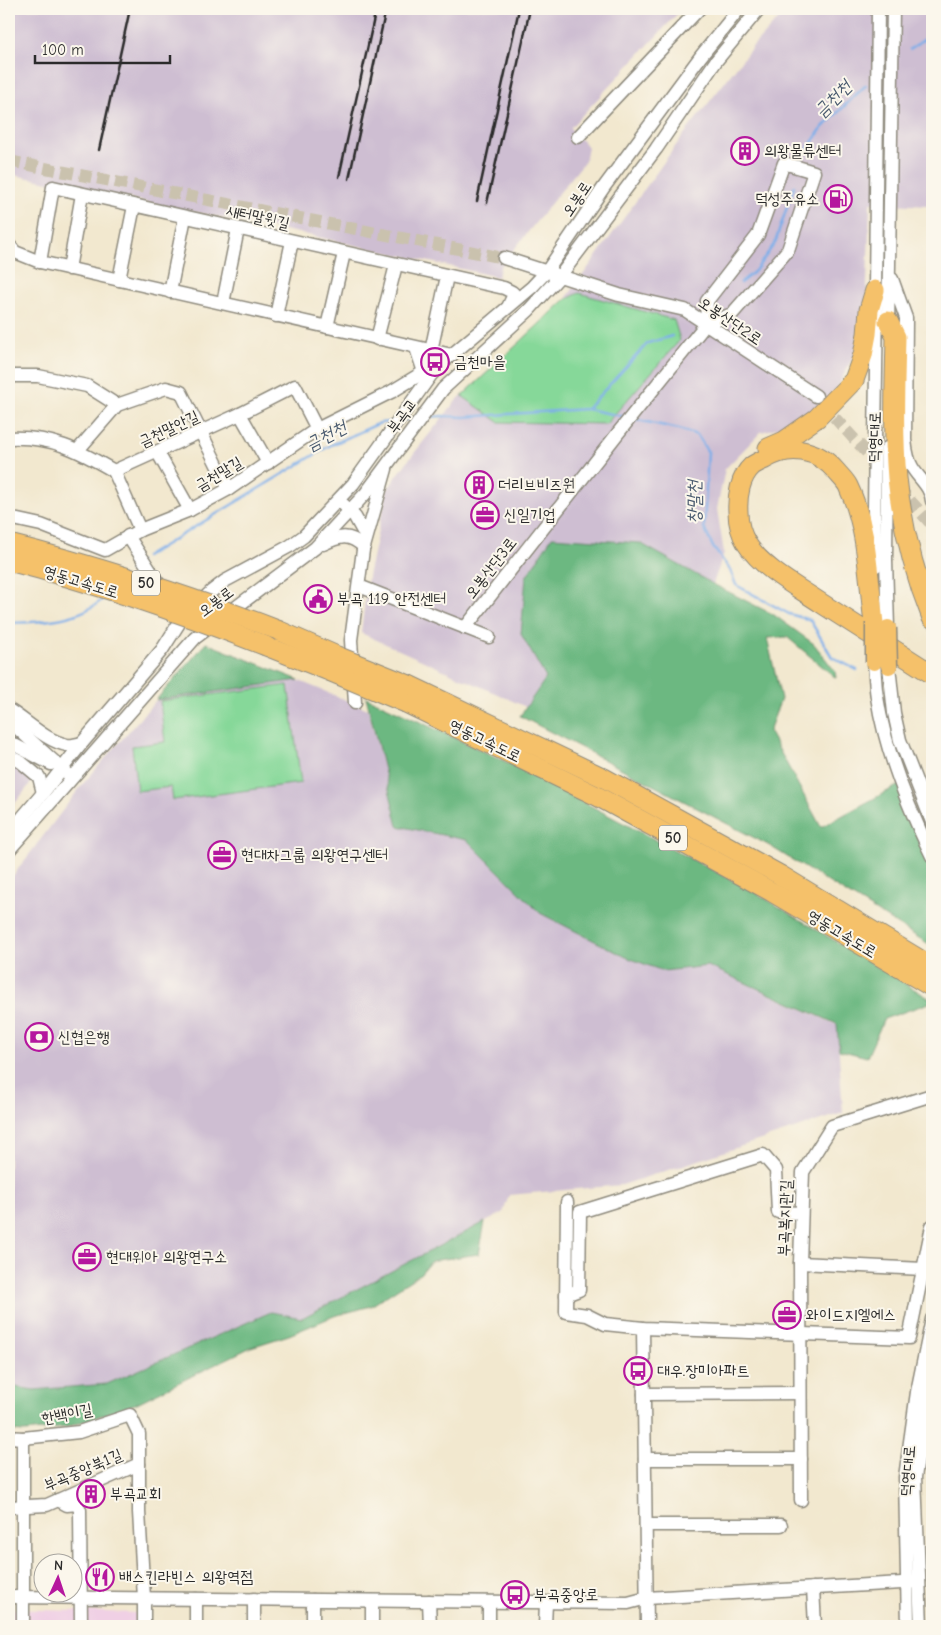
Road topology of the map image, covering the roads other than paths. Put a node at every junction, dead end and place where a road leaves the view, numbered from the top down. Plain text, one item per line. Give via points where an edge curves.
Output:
1 (699, 9) edge
2 (739, 9) edge
3 (759, 9) edge
4 (878, 9) edge
5 (893, 9) edge
6 (578, 136) dead end
7 (82, 194) junction
8 (134, 206) junction
9 (185, 217) junction
10 (238, 229) junction
11 (292, 241) junction
12 (9, 245) edge
13 (344, 253) junction
14 (504, 258) tunnel mouth
15 (40, 262) junction
16 (396, 265) junction
17 (69, 269) junction
18 (547, 271) junction
19 (890, 272) junction
20 (448, 276) junction
21 (560, 276) junction
22 (119, 280) junction
23 (875, 290) junction
24 (170, 292) junction
25 (223, 304) junction
26 (508, 307) junction
27 (276, 316) junction
28 (888, 321) junction
29 (706, 324) junction
30 (327, 327) junction
31 (377, 339) junction
32 (416, 348) junction
33 (431, 351) junction
34 (452, 355) junction
35 (429, 372) junction
36 (9, 376) edge
37 (422, 388) joint
38 (442, 389) joint
39 (816, 396) tunnel mouth
40 (117, 405) junction
41 (240, 414) junction
42 (317, 429) junction
43 (200, 433) junction
44 (9, 438) edge
45 (78, 450) junction
46 (158, 452) junction
47 (374, 455) joint
48 (389, 462) junction
49 (268, 463) junction
50 (114, 471) junction
51 (229, 489) junction
52 (339, 500) junction
53 (932, 501) edge
54 (190, 510) junction
55 (350, 511) junction
56 (9, 518) edge
57 (134, 533) junction
58 (9, 544) edge
59 (364, 547) junction
60 (315, 548) junction
61 (9, 561) edge
62 (359, 586) junction
63 (932, 618) edge
64 (181, 620) junction
65 (881, 625) junction
66 (465, 628) junction
67 (489, 637) dead end
68 (333, 664) junction
69 (882, 664) junction
70 (932, 674) edge
71 (932, 683) edge
72 (408, 694) junction
73 (354, 703) dead end
74 (9, 710) edge
75 (13, 726) edge
76 (82, 743) junction
77 (10, 747) edge
78 (62, 769) junction
79 (73, 778) junction
80 (43, 793) junction
81 (932, 822) edge
82 (9, 833) edge
83 (9, 850) edge
84 (932, 856) edge
85 (932, 967) edge
86 (932, 987) edge
87 (932, 1095) edge
88 (567, 1202) dead end
89 (801, 1213) junction
90 (932, 1226) edge
91 (800, 1263) junction
92 (923, 1269) junction
93 (566, 1295) junction
94 (932, 1319) edge
95 (643, 1328) junction
96 (800, 1334) junction
97 (932, 1368) edge
98 (644, 1394) junction
99 (800, 1394) junction
100 (9, 1437) edge
101 (24, 1438) junction
102 (645, 1459) junction
103 (801, 1459) junction
104 (139, 1464) junction
105 (58, 1500) junction
106 (802, 1500) dead end
107 (23, 1506) junction
108 (9, 1507) edge
109 (646, 1524) junction
110 (781, 1525) dead end
111 (80, 1552) edge
112 (913, 1583) junction
113 (813, 1588) junction
114 (9, 1597) edge
115 (23, 1597) junction
116 (32, 1597) edge
117 (82, 1598) edge
118 (144, 1598) junction
119 (647, 1598) junction
120 (196, 1599) junction
121 (254, 1600) junction
122 (313, 1600) junction
123 (372, 1601) junction
124 (430, 1601) junction
125 (81, 1602) edge
126 (489, 1602) junction
127 (546, 1603) junction
128 (23, 1626) edge
129 (81, 1626) edge
130 (144, 1626) edge
131 (196, 1626) edge
132 (254, 1626) edge
133 (313, 1626) edge
134 (372, 1626) edge
135 (430, 1626) edge
136 (489, 1626) edge
137 (545, 1626) edge
138 (647, 1626) edge
139 (815, 1626) edge
140 (908, 1626) edge
141 (921, 1626) edge

1 - 6 street
2 - 18 street, 오봉로 via 700,56
3 - 21 street, 오봉로 via 716,61 656,148
4 - 23 street, 덕영대로
5 - 19 street, 덕영대로
7 - 8 street, 새터말윗길
7 - 15 street, 새터말윗길 via 53,187
7 - 17 street
8 - 9 street, 새터말윗길
8 - 22 street
9 - 10 street, 새터말윗길
9 - 24 street
10 - 11 street, 새터말윗길
10 - 25 street
11 - 13 street, 새터말윗길
11 - 27 street
12 - 15 street via 14,252
13 - 16 street, 새터말윗길
13 - 30 street
14 - 18 street, 오봉산단2로
15 - 17 street
16 - 20 street, 새터말윗길
16 - 31 street
17 - 22 street
18 - 21 street, 오봉산단2로
18 - 26 street, 오봉로
19 - 28 street, 덕영대로
19 - 53 street via 906,318 906,452 910,466 932,494
20 - 26 street, 새터말윗길 via 512,292 513,299
20 - 33 street
21 - 29 street, 오봉산단2로 via 685,310
21 - 38 street, 오봉로 via 529,310
22 - 24 street
23 - 65 street, 덕영대로 via 874,509
23 - 71 highway via 863,355 854,380 817,418 746,464 730,501 730,525 742,550 790,592
24 - 25 street
25 - 27 street
26 - 34 street, 오봉로
27 - 30 street
28 - 63 highway via 896,337 895,433 901,503 909,547
28 - 65 street, 덕영대로 via 886,560
29 - 29 street via 732,314 788,250 814,172 784,163 758,235 707,301
29 - 39 street, 오봉산단2로
29 - 66 street, 오봉산단3로
30 - 31 street
31 - 32 street
32 - 33 street
32 - 35 street
33 - 34 street
34 - 35 street, 오봉로
35 - 37 street, 오봉로
35 - 42 street, 금천말길
36 - 40 street via 38,376 87,386
37 - 47 street, 부곡교
38 - 48 street, 부곡교
40 - 43 street via 166,388 180,392
40 - 45 street
41 - 42 street, 금천말안길 via 295,386
41 - 43 street, 금천말안길
41 - 49 street
42 - 49 street, 금천말길
43 - 46 street, 금천말안길
43 - 51 street
44 - 45 street via 56,442
45 - 50 street
46 - 50 street, 금천말안길
46 - 54 street
47 - 52 street, 오봉로
48 - 55 street, 오봉로
48 - 59 street
49 - 51 street, 금천말길
50 - 57 street
51 - 54 street, 금천말길
52 - 55 street
52 - 64 street, 오봉로 via 304,536 225,581
54 - 57 street, 금천말길
55 - 59 street via 365,535
55 - 60 street, 오봉로
56 - 57 street, 금천말길 via 41,525 105,550
57 - 64 street via 148,567
58 - 68 highway, 영동고속도로 / 50, bridge via 69,559 208,603 280,631
59 - 60 street via 348,537 337,537
59 - 62 street
60 - 79 street, 오봉로 via 195,638
61 - 68 highway, 영동고속도로 / 50, bridge via 74,578 266,646
62 - 66 street
62 - 73 street via 351,640
64 - 76 street, 오봉로 via 162,650
65 - 69 main road, 덕영대로, bridge
65 - 70 highway via 858,512 847,484 819,456 801,450 786,450 752,466 742,480 737,502 738,523 747,544 794,585
66 - 67 street
68 - 72 highway, 영동고속도로 / 50, bridge
69 - 81 street, 덕영대로 via 900,740
69 - 84 street, 덕영대로 via 877,697 896,768
72 - 85 highway, 영동고속도로 / 50 via 604,778 780,875
72 - 86 highway, 영동고속도로 / 50 via 772,892
74 - 76 street via 48,738 68,746
75 - 78 street
76 - 78 street, 오봉로
77 - 78 street
77 - 80 street via 21,762 39,777
78 - 79 street
78 - 80 street, 오봉로
79 - 83 street, 오봉로
80 - 82 street, 오봉로
87 - 89 street, 부곡복지관길 via 832,1126 803,1172
88 - 93 street
89 - 91 street, 부곡복지관길
89 - 93 street via 778,1212 776,1170 763,1155 580,1212 579,1290
90 - 92 street
91 - 92 street
91 - 96 street, 부곡복지관길
92 - 96 street via 909,1338
93 - 95 street via 566,1312 587,1315 605,1324
94 - 112 street, 덕영대로 via 905,1477
95 - 96 street
95 - 98 street
96 - 99 street, 부곡복지관길
97 - 112 street, 덕영대로 via 916,1477
98 - 99 street
98 - 102 street
99 - 103 street, 부곡복지관길
100 - 101 street, 한백이길
101 - 104 street, 한백이길 via 79,1432 130,1415 139,1434
101 - 107 street
102 - 103 street
102 - 109 street
103 - 106 street, 부곡복지관길
104 - 105 street, 부곡중앙북1길
104 - 118 street
105 - 107 street, 부곡중앙북1길 via 47,1505
105 - 111 street via 67,1505 77,1504 80,1510
107 - 108 street, 부곡중앙북1길
107 - 115 street
109 - 110 street
109 - 119 street
112 - 113 street
112 - 140 street, 덕영대로
112 - 141 street, 덕영대로
113 - 119 street
113 - 139 street
114 - 115 street
115 - 116 street
115 - 128 street
117 - 118 street
118 - 120 street
118 - 130 street
119 - 127 street via 628,1603
119 - 138 street
120 - 121 street
120 - 131 street
121 - 122 street
121 - 132 street
122 - 123 street
122 - 133 street
123 - 124 street
123 - 134 street
124 - 126 street
124 - 135 street
125 - 129 street
126 - 127 street
126 - 136 street
127 - 137 street

